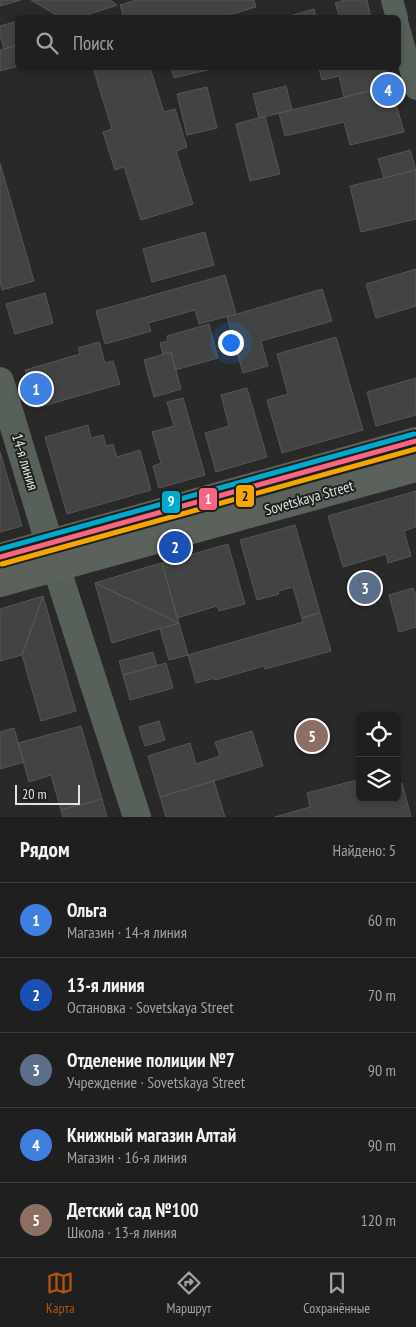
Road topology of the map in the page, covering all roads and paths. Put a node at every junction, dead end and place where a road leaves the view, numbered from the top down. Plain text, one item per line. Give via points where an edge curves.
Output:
1 (392, 0) edge
2 (396, 15) edge
3 (401, 35) edge
4 (416, 88) edge
5 (0, 381) edge
6 (416, 441) edge
7 (416, 468) edge
8 (53, 555) junction
9 (0, 557) edge
10 (0, 583) edge
11 (137, 817) edge

1 - 2 street
3 - 4 street
5 - 8 street, 14-я линия
6 - 8 main road, Sovetskaya Street
7 - 8 main road, Sovetskaya Street
8 - 9 main road, Sovetskaya Street
8 - 10 main road, Sovetskaya Street
8 - 11 street, 14-я линия

